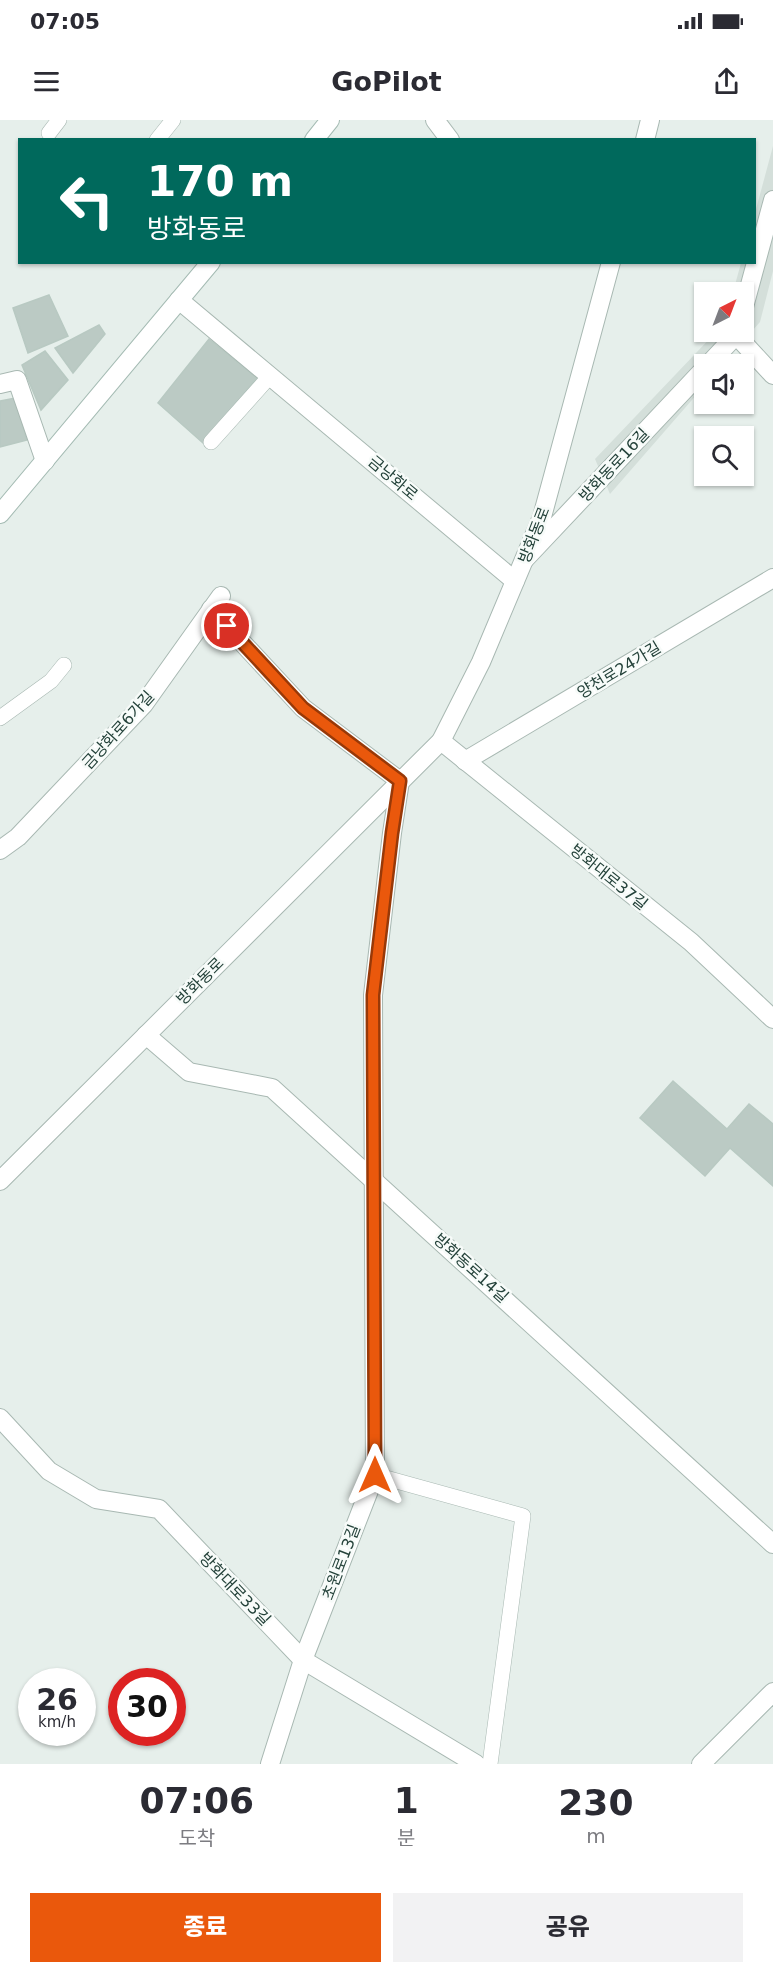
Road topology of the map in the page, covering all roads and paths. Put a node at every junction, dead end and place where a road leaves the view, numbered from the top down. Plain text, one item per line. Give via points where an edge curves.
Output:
1 (59, 120) edge
2 (173, 120) edge
3 (330, 120) edge
4 (435, 120) edge
5 (650, 120) edge
6 (49, 133) dead end
7 (159, 138) edge
8 (316, 138) edge
9 (448, 138) edge
10 (646, 138) edge
11 (773, 200) edge
12 (756, 263) edge
13 (209, 264) edge
14 (610, 264) edge
15 (756, 264) edge
16 (751, 282) edge
17 (179, 300) junction
18 (729, 342) edge
19 (745, 342) edge
20 (718, 354) edge
21 (773, 375) edge
22 (270, 376) junction
23 (694, 380) edge
24 (0, 384) edge
25 (211, 442) dead end
26 (45, 461) junction
27 (0, 514) edge
28 (524, 561) junction
29 (773, 578) edge
30 (515, 581) junction
31 (64, 665) dead end
32 (0, 718) edge
33 (441, 741) junction
34 (465, 761) junction
35 (400, 781) junction
36 (0, 850) edge
37 (773, 1019) edge
38 (146, 1035) junction
39 (373, 1178) junction
40 (0, 1180) edge
41 (0, 1418) edge
42 (375, 1475) junction
43 (773, 1544) edge
44 (303, 1660) junction
45 (773, 1692) edge
46 (270, 1764) edge
47 (476, 1764) edge
48 (490, 1764) edge
49 (701, 1764) edge

1 - 6 lane
2 - 7 lane
3 - 8 street
4 - 9 street
5 - 10 street
11 - 12 street
13 - 17 street
14 - 28 street, 방화동로 via 542,517
15 - 16 street
17 - 22 street, 금낭화로
17 - 26 street
18 - 20 street
19 - 21 street
22 - 25 lane
22 - 30 street, 금낭화로
23 - 28 street, 방화동로16길
24 - 26 street via 17,380
26 - 27 street
28 - 30 street, 방화동로
29 - 34 street, 양천로24가길
30 - 33 street, 방화동로 via 481,662
31 - 32 lane via 51,681
33 - 34 street, 방화대로37길
33 - 35 street, 방화동로
34 - 37 street, 방화대로37길 via 691,942
35 - 36 street, 금낭화로6가길 via 303,708 216,602 144,704 18,837
35 - 38 street, 방화동로
35 - 39 street, 초원로13길 via 373,995
38 - 39 street, 방화동로14길 via 189,1072 272,1088
38 - 40 street, 방화동로
39 - 42 street, 초원로13길
39 - 43 street, 방화동로14길
41 - 44 street, 방화대로33길 via 49,1471 96,1499 159,1509
42 - 44 street, 초원로13길
42 - 48 lane via 523,1516
44 - 46 street, 초원로13길
44 - 47 street, 방화대로33길
45 - 49 street

